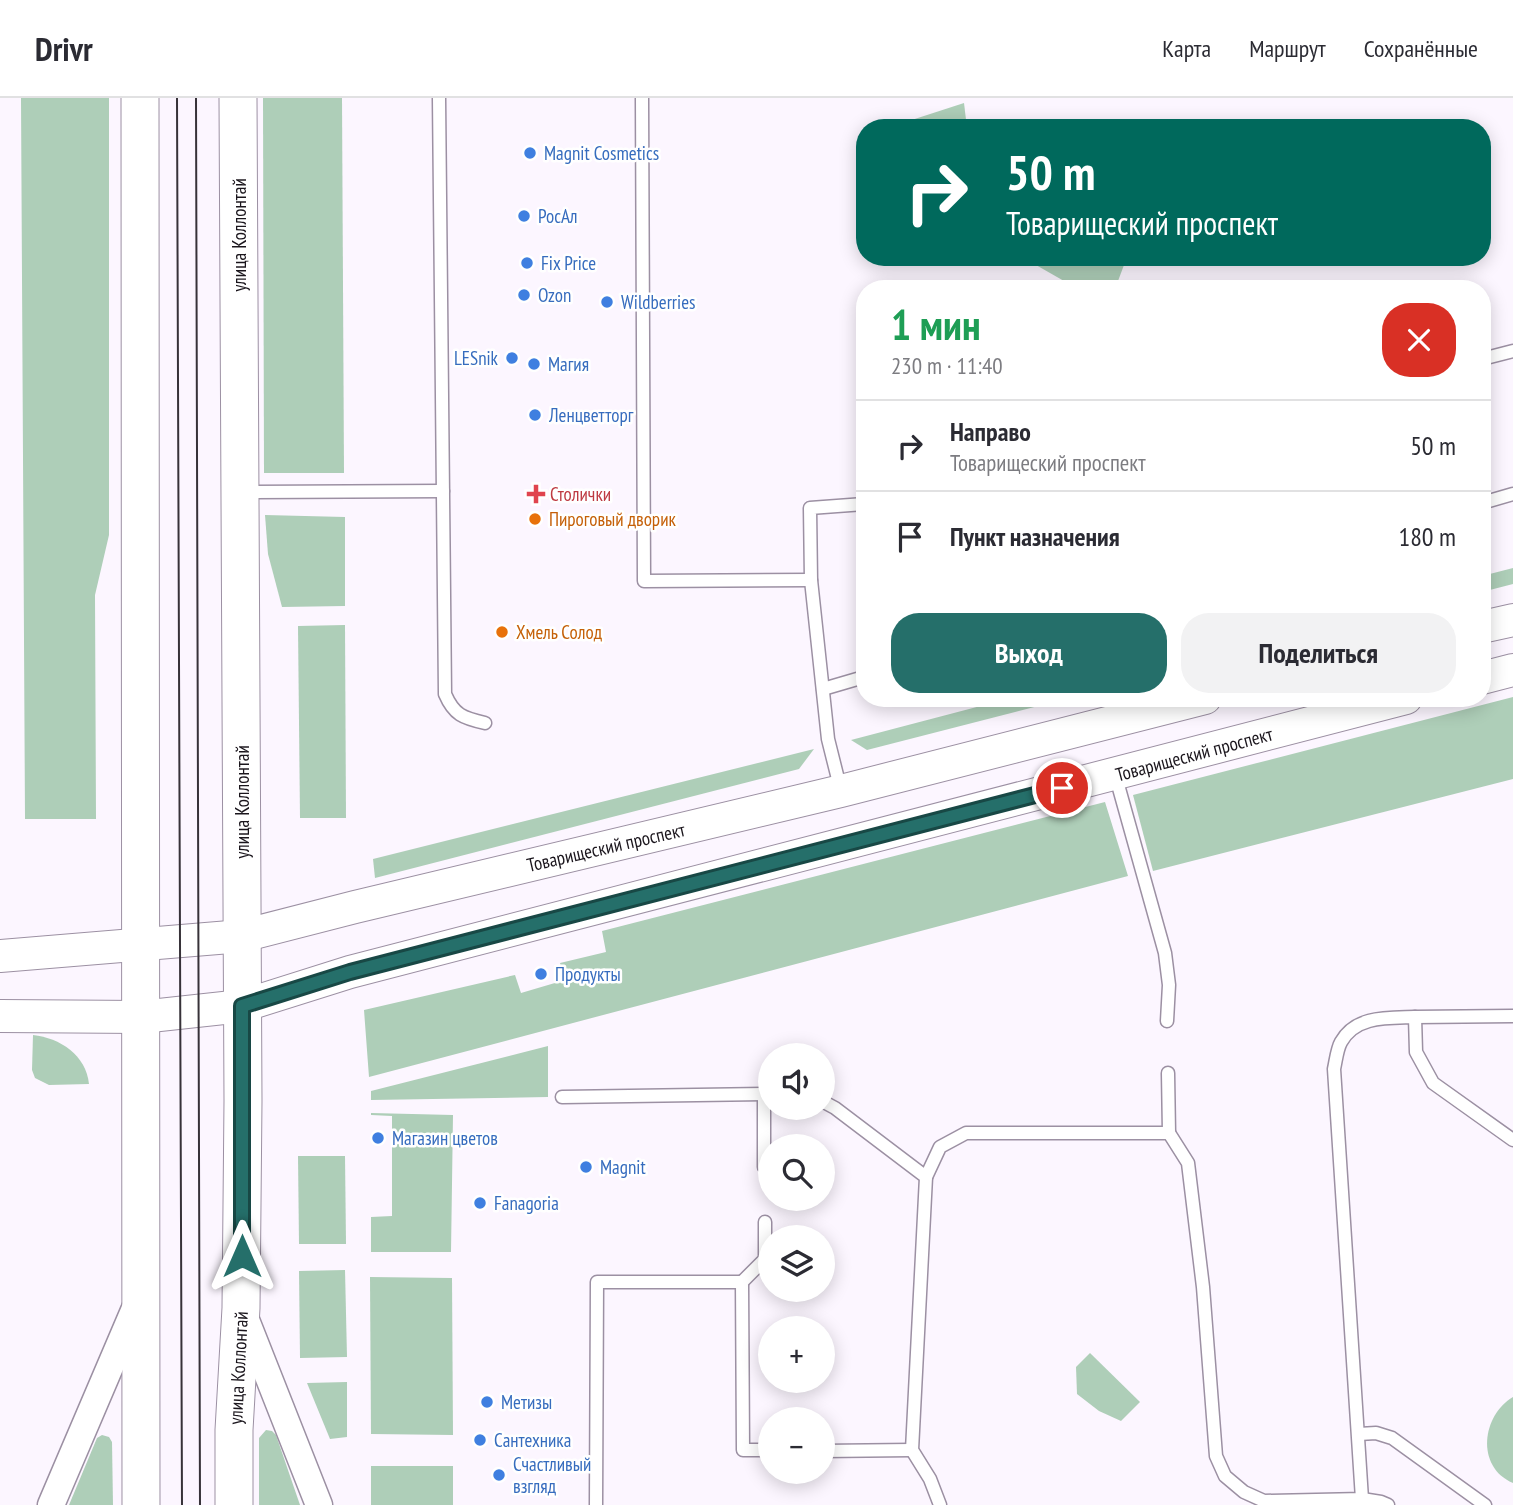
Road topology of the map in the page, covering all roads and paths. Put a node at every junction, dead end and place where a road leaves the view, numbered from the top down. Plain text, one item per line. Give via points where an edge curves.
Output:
1 (140, 98) edge
2 (239, 98) edge
3 (439, 98) edge
4 (642, 98) edge
5 (1513, 351) edge
6 (1491, 357) edge
7 (443, 491) junction
8 (240, 492) junction
9 (1513, 494) edge
10 (1491, 500) edge
11 (856, 505) edge
12 (811, 580) junction
13 (1513, 620) edge
14 (1491, 625) edge
15 (1513, 670) edge
16 (1491, 676) edge
17 (856, 679) edge
18 (823, 689) junction
19 (1170, 707) edge
20 (1372, 707) edge
21 (485, 723) dead end
22 (1115, 774) junction
23 (841, 791) junction
24 (242, 936) junction
25 (140, 945) junction
26 (0, 956) edge
27 (242, 1006) junction
28 (0, 1016) edge
29 (1513, 1016) edge
30 (141, 1017) junction
31 (1416, 1017) junction
32 (1167, 1021) dead end
33 (1168, 1073) dead end
34 (758, 1094) edge
35 (562, 1097) dead end
36 (835, 1108) edge
37 (1169, 1133) junction
38 (1513, 1140) edge
39 (926, 1177) junction
40 (765, 1222) dead end
41 (742, 1282) junction
42 (141, 1295) junction
43 (241, 1308) junction
44 (1359, 1434) junction
45 (758, 1450) edge
46 (912, 1450) junction
47 (835, 1451) edge
48 (1362, 1499) junction
49 (51, 1505) edge
50 (141, 1505) edge
51 (234, 1505) edge
52 (319, 1505) edge
53 (596, 1505) edge
54 (940, 1505) edge
55 (1388, 1505) edge
56 (1485, 1505) edge

1 - 25 main road
2 - 8 main road, улица Коллонтай
3 - 7 lane
4 - 12 lane via 644,581
5 - 6 lane
7 - 8 lane
7 - 21 lane via 445,694 451,709
8 - 24 main road, улица Коллонтай
9 - 10 lane
11 - 12 lane via 810,508
12 - 18 lane
13 - 14 street
15 - 16 street
17 - 18 lane
18 - 23 lane via 828,738
19 - 23 street, Товарищеский проспект
20 - 22 street, Товарищеский проспект
22 - 27 street, Товарищеский проспект via 350,972
22 - 32 lane via 1165,953
23 - 24 street, Товарищеский проспект
24 - 25 street, Товарищеский проспект
24 - 27 main road, улица Коллонтай
25 - 26 street, Товарищеский проспект
25 - 30 main road
27 - 30 street, Товарищеский проспект
27 - 43 main road, улица Коллонтай
28 - 30 street, Товарищеский проспект
29 - 31 lane
30 - 42 main road
31 - 38 lane via 1416,1052 1433,1083
31 - 44 lane via 1378,1018 1354,1027 1340,1043 1334,1069
33 - 37 lane
34 - 35 lane
36 - 39 lane
37 - 39 lane via 967,1133 940,1147
37 - 48 lane via 1188,1163 1216,1456 1225,1476 1264,1501
39 - 46 lane
40 - 41 lane via 765,1259
41 - 45 lane via 743,1450
41 - 53 lane via 597,1282
42 - 49 street
42 - 50 main road
43 - 51 main road, улица Коллонтай
43 - 52 street
44 - 48 lane
44 - 56 lane via 1392,1438
46 - 47 lane
46 - 54 lane
48 - 55 lane

